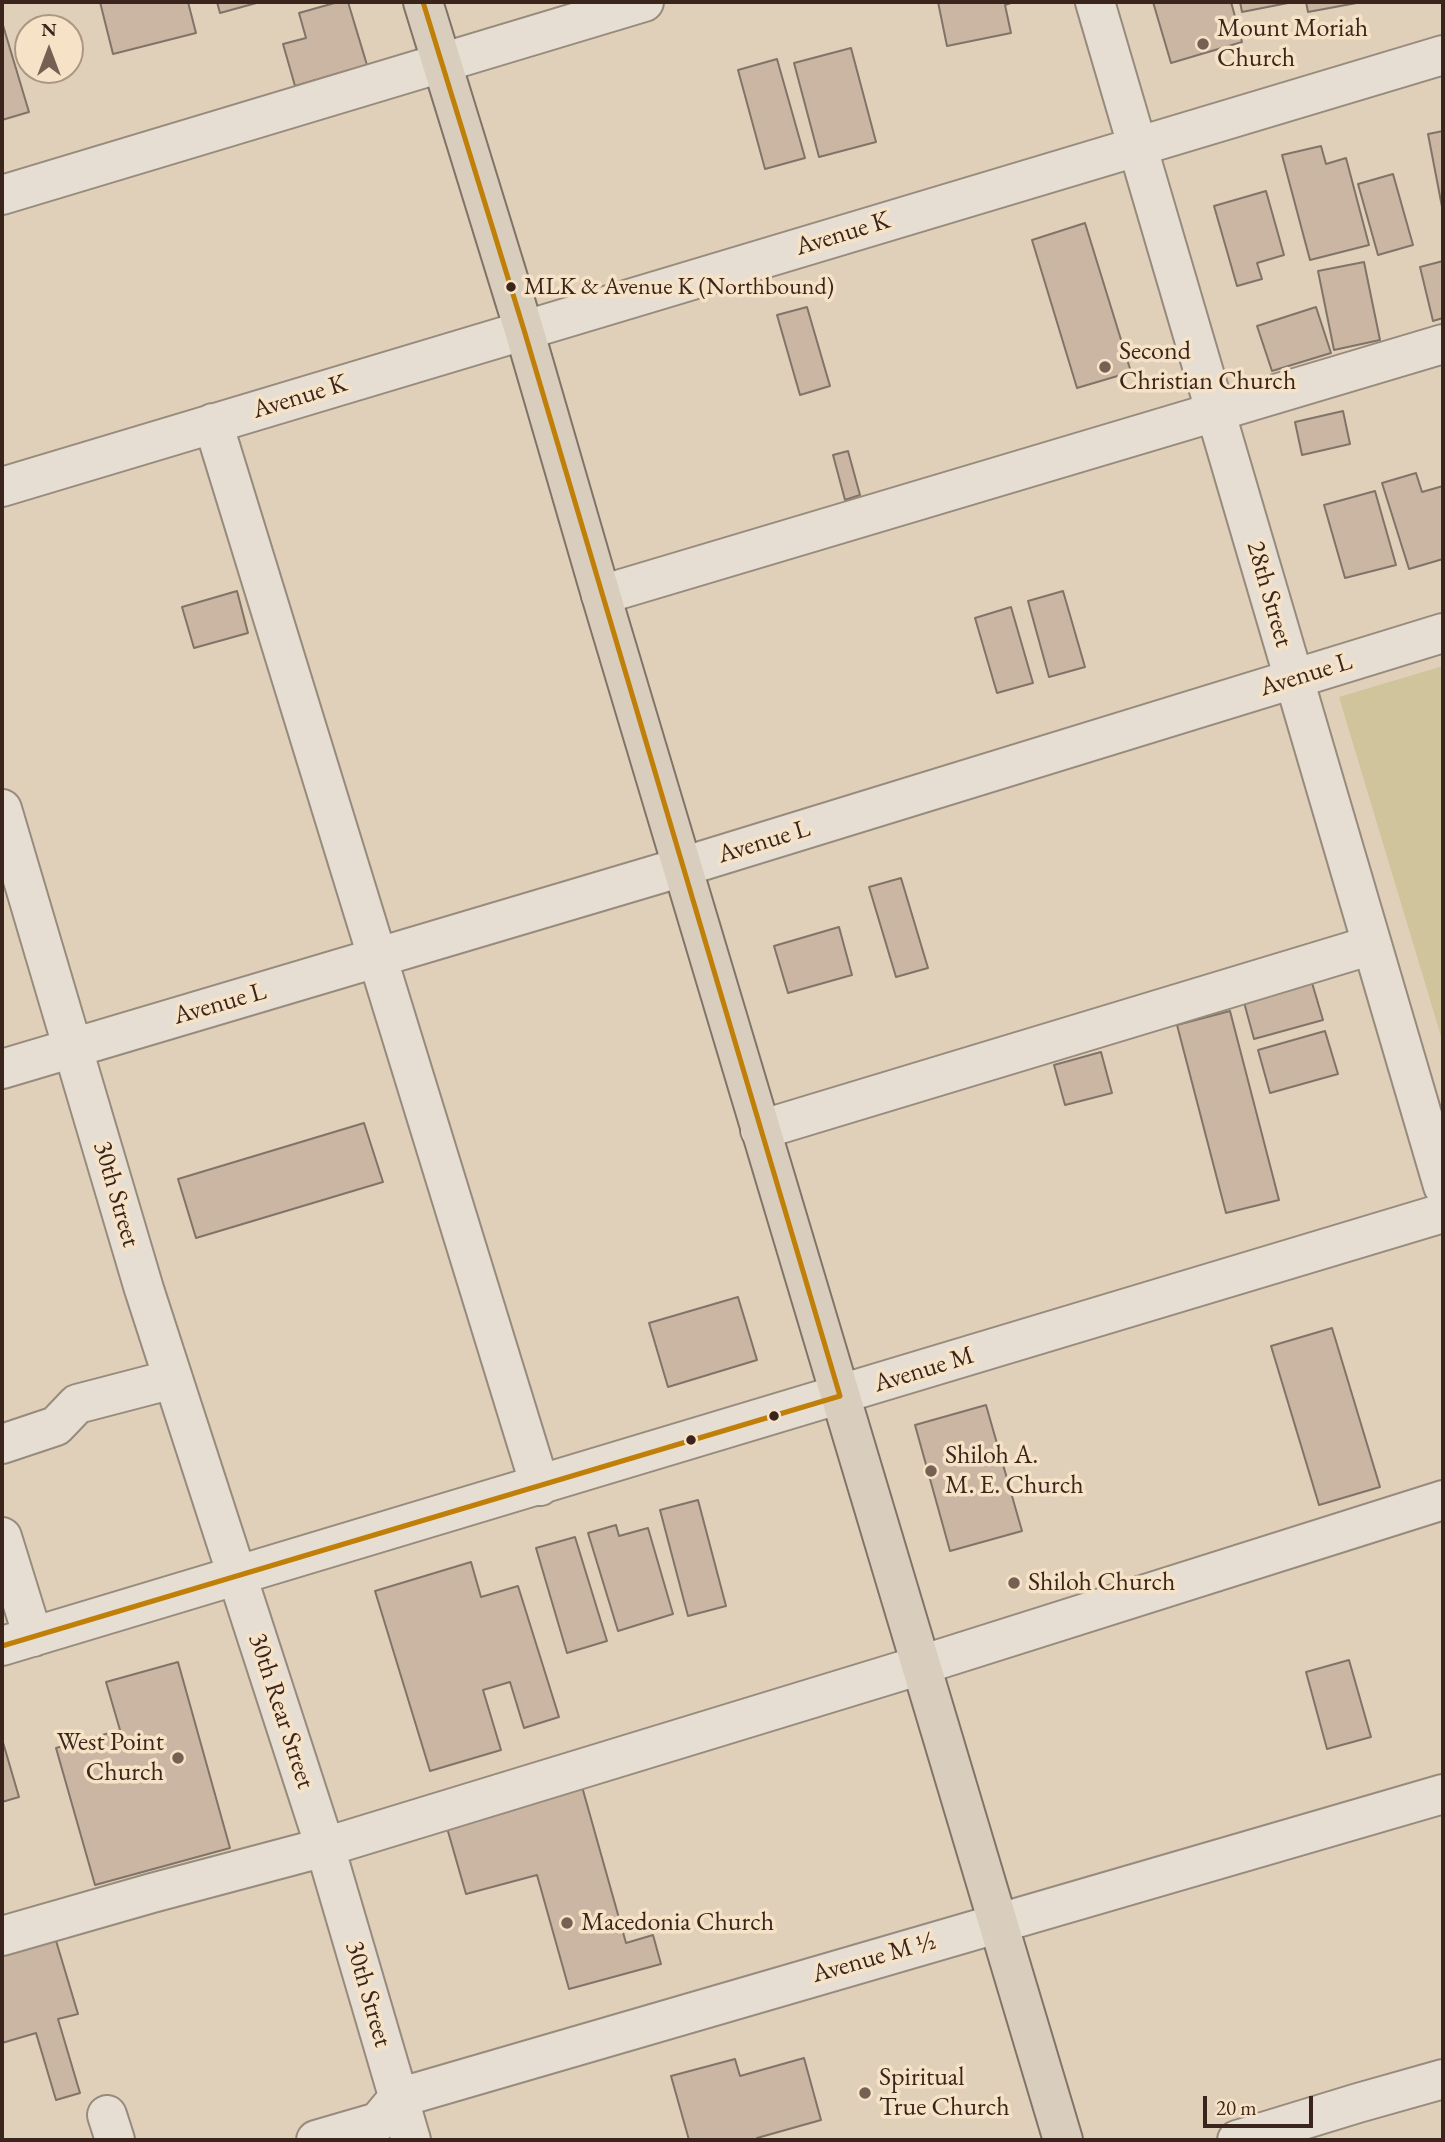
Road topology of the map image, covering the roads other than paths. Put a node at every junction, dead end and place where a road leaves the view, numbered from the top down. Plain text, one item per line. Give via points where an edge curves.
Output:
1 (423, 2) edge
2 (643, 2) edge
3 (1095, 2) edge
4 (557, 14) edge
5 (1443, 55) edge
6 (441, 63) junction
7 (1137, 147) junction
8 (2, 195) edge
9 (524, 330) junction
10 (1443, 344) edge
11 (1215, 412) junction
12 (214, 423) junction
13 (2, 486) edge
14 (601, 595) junction
15 (1443, 633) edge
16 (1294, 679) junction
17 (2, 809) edge
18 (682, 867) junction
19 (1372, 945) junction
20 (377, 958) junction
21 (73, 1048) junction
22 (2, 1069) edge
23 (760, 1130) junction
24 (1443, 1186) edge
25 (1443, 1213) edge
26 (173, 1379) junction
27 (840, 1396) junction
28 (2, 1444) edge
29 (540, 1486) junction
30 (1443, 1500) edge
31 (2, 1537) edge
32 (237, 1576) junction
33 (17, 1642) edge
34 (921, 1665) junction
35 (1443, 1794) edge
36 (325, 1847) junction
37 (999, 1922) junction
38 (2, 1936) edge
39 (1443, 2079) edge
40 (398, 2098) junction
41 (316, 2140) edge
42 (411, 2140) edge
43 (1063, 2140) edge
44 (1237, 2140) edge

1 - 6 main road
2 - 4 street
3 - 7 street, 28th Street
4 - 6 street
5 - 7 street, Avenue K
6 - 8 street
6 - 9 main road
7 - 9 street, Avenue K
7 - 11 street, 28th Street
9 - 12 street, Avenue K
9 - 14 main road
10 - 11 street
11 - 14 street
11 - 16 street, 28th Street
12 - 13 street, Avenue K
12 - 20 street
14 - 18 main road
15 - 16 street, Avenue L
16 - 18 street, Avenue L
16 - 19 street, 28th Street
17 - 21 street, 30th Street
18 - 20 street, Avenue L
18 - 23 main road
19 - 23 street
19 - 24 street, 28th Street
20 - 21 street, Avenue L
20 - 29 street
21 - 22 street, Avenue L
21 - 26 street, 30th Street
23 - 27 main road
25 - 27 street, Avenue M
26 - 28 street via 77,1404 56,1426
26 - 32 street, 30th Street
27 - 29 street, Avenue M
27 - 34 main road
29 - 32 street, Avenue M
30 - 34 street
31 - 33 street
32 - 33 street, Avenue M
32 - 36 street, 30th Rear Street
34 - 36 street
34 - 37 main road
35 - 37 street, Avenue M ½
36 - 38 street
36 - 40 street, 30th Street
37 - 40 street, Avenue M ½
37 - 43 main road
39 - 44 street
40 - 41 street via 378,2122
40 - 42 street, 30th Street

